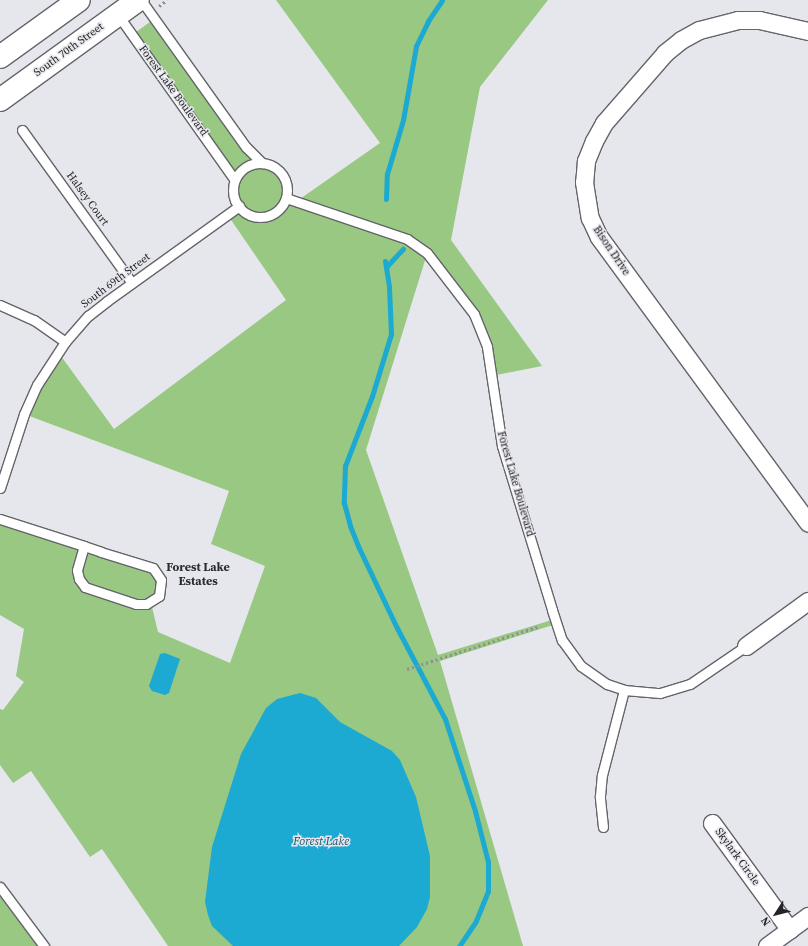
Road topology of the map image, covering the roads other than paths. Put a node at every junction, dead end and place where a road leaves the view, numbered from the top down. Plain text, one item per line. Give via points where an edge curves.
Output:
1 (79, 0) edge
2 (140, 0) edge
3 (116, 8) edge
4 (807, 28) edge
5 (0, 57) edge
6 (0, 100) edge
7 (22, 130) dead end
8 (262, 163) junction
9 (235, 180) junction
10 (286, 198) junction
11 (239, 206) junction
12 (132, 282) junction
13 (0, 305) edge
14 (65, 342) junction
15 (0, 488) edge
16 (0, 519) edge
17 (808, 523) edge
18 (84, 546) junction
19 (808, 601) edge
20 (746, 646) joint
21 (624, 690) junction
22 (712, 823) dead end
23 (603, 827) dead end
24 (0, 887) edge
25 (808, 916) edge
26 (790, 930) junction
27 (44, 946) edge
28 (767, 946) edge

1 - 5 main road
2 - 3 main road, South 70th Street
2 - 8 lane via 246,147
3 - 6 main road, South 70th Street
3 - 9 lane, Forest Lake Boulevard
4 - 17 street, Bison Drive via 759,20 738,20 699,30 681,40 665,53 604,124 586,161 584,182 590,218 599,237
7 - 12 lane, Halsey Court
8 - 9 lane via 244,169
8 - 10 lane via 274,167 282,176 286,186
9 - 11 lane via 234,194
10 - 11 lane via 275,212 263,216 250,214
10 - 21 lane, Forest Lake Boulevard via 407,239 427,253 474,314 487,347 502,446 562,640 570,654 594,676
11 - 12 lane, South 69th Street
12 - 14 lane, South 69th Street via 88,316
13 - 14 lane via 34,320
14 - 15 lane, South 69th Street via 37,385 27,407
16 - 18 lane
18 - 18 lane via 77,570 79,579 85,587 136,604 151,602 159,596 161,580 152,568
19 - 20 street
20 - 21 lane, Forest Lake Boulevard via 698,680 681,688 650,693
21 - 23 lane via 602,776 600,796
22 - 26 street, Skylark Circle
24 - 27 lane
25 - 26 street
26 - 28 street

